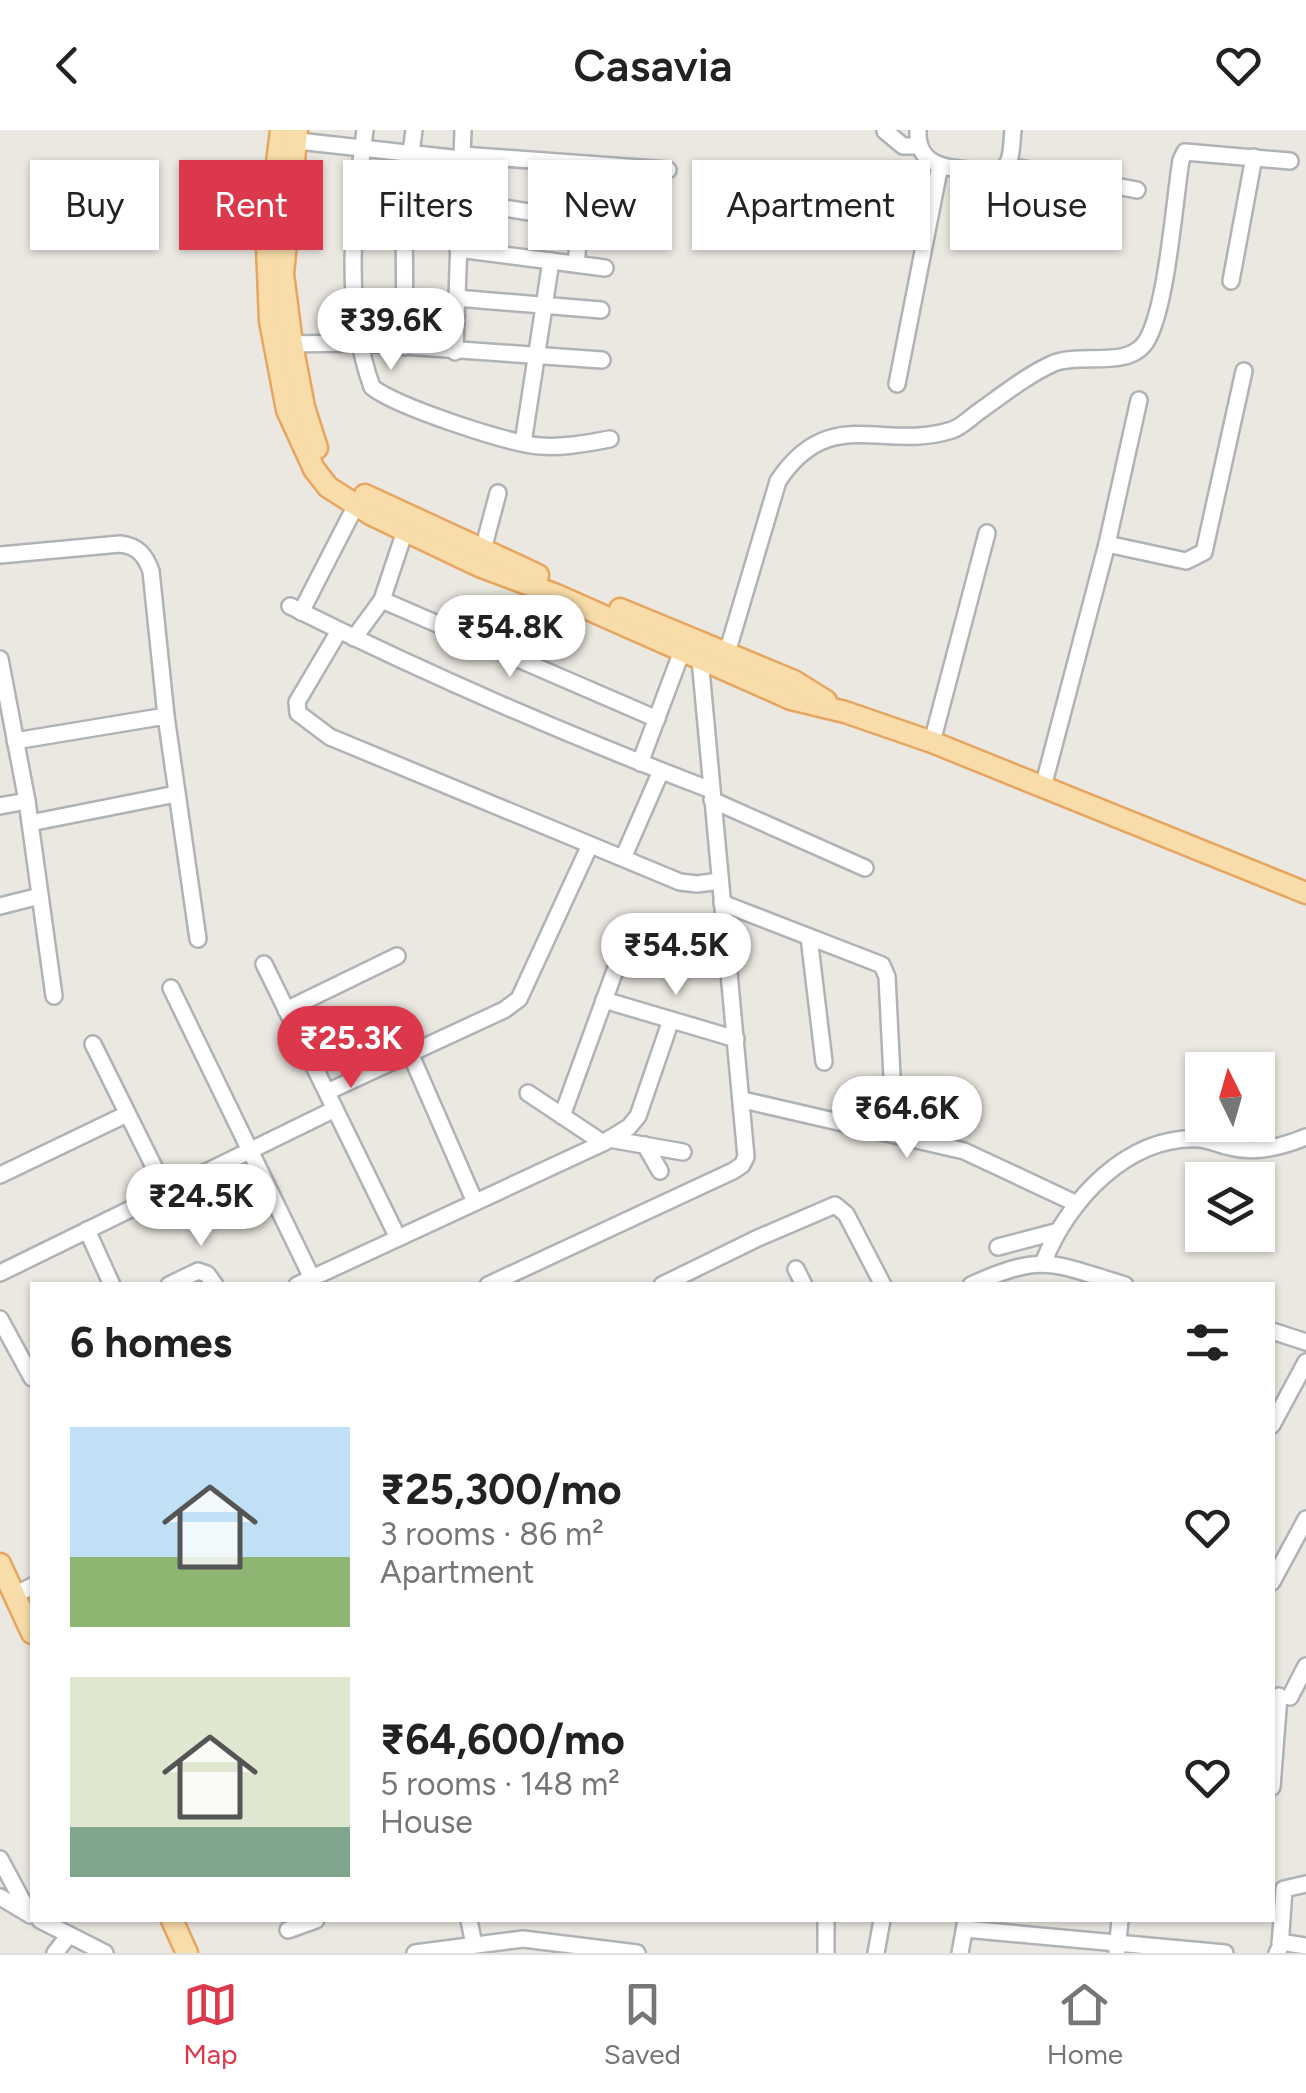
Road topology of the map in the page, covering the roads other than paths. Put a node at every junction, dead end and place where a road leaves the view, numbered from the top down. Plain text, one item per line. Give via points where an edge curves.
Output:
1 (366, 130) edge
2 (414, 130) edge
3 (464, 130) edge
4 (1014, 130) edge
5 (885, 131) edge
6 (288, 135) edge
7 (918, 138) edge
8 (363, 149) junction
9 (409, 153) junction
10 (462, 157) junction
11 (1254, 157) junction
12 (462, 160) edge
13 (1009, 160) edge
14 (1290, 160) dead end
15 (528, 161) edge
16 (940, 164) junction
17 (950, 165) edge
18 (1122, 187) edge
19 (1138, 190) dead end
20 (458, 250) edge
21 (497, 250) edge
22 (577, 250) edge
23 (551, 261) junction
24 (576, 264) junction
25 (604, 268) dead end
26 (1232, 281) dead end
27 (456, 298) junction
28 (544, 306) junction
29 (602, 310) dead end
30 (361, 343) junction
31 (283, 345) junction
32 (406, 347) junction
33 (454, 352) junction
34 (536, 356) junction
35 (602, 360) dead end
36 (1244, 372) dead end
37 (897, 384) dead end
38 (1139, 400) dead end
39 (610, 439) dead end
40 (522, 443) junction
41 (498, 493) dead end
42 (356, 505) junction
43 (405, 531) junction
44 (987, 533) dead end
45 (1107, 544) junction
46 (0, 555) edge
47 (481, 558) junction
48 (382, 600) junction
49 (347, 634) junction
50 (727, 654) junction
51 (691, 656) junction
52 (0, 659) edge
53 (845, 712) junction
54 (166, 716) junction
55 (657, 718) junction
56 (15, 741) junction
57 (932, 742) junction
58 (640, 763) junction
59 (661, 771) junction
60 (1044, 787) junction
61 (176, 794) junction
62 (711, 795) junction
63 (26, 801) junction
64 (0, 806) edge
65 (30, 823) junction
66 (590, 845) junction
67 (623, 858) junction
68 (865, 868) dead end
69 (720, 881) junction
70 (1306, 893) edge
71 (40, 896) junction
72 (722, 903) junction
73 (0, 906) edge
74 (809, 936) junction
75 (198, 939) dead end
76 (397, 956) dead end
77 (264, 964) dead end
78 (617, 965) dead end
79 (171, 988) dead end
80 (54, 996) dead end
81 (604, 1000) junction
82 (286, 1010) junction
83 (671, 1020) junction
84 (736, 1038) junction
85 (93, 1044) dead end
86 (410, 1053) junction
87 (824, 1062) dead end
88 (892, 1076) dead end
89 (326, 1092) junction
90 (528, 1093) dead end
91 (742, 1100) junction
92 (335, 1108) junction
93 (127, 1114) junction
94 (562, 1116) junction
95 (1306, 1137) edge
96 (606, 1141) junction
97 (645, 1145) junction
98 (250, 1150) junction
99 (683, 1152) dead end
100 (660, 1171) dead end
101 (0, 1175) edge
102 (166, 1191) junction
103 (475, 1202) junction
104 (1077, 1204) junction
105 (87, 1230) junction
106 (1056, 1232) junction
107 (398, 1238) junction
108 (998, 1247) dead end
109 (1044, 1261) junction
110 (796, 1269) dead end
111 (0, 1274) edge
112 (111, 1282) edge
113 (175, 1282) edge
114 (212, 1282) edge
115 (304, 1282) edge
116 (494, 1282) edge
117 (668, 1282) edge
118 (802, 1282) edge
119 (880, 1282) edge
120 (977, 1282) edge
121 (1115, 1282) edge
122 (0, 1319) edge
123 (1275, 1332) edge
124 (1306, 1342) edge
125 (1306, 1362) edge
126 (30, 1374) edge
127 (1275, 1419) edge
128 (1306, 1519) edge
129 (0, 1564) edge
130 (1275, 1576) edge
131 (24, 1591) edge
132 (30, 1622) edge
133 (1306, 1666) edge
134 (1287, 1696) edge
135 (1275, 1768) edge
136 (0, 1859) edge
137 (1278, 1883) edge
138 (1306, 1884) edge
139 (0, 1897) edge
140 (30, 1910) edge
141 (30, 1915) edge
142 (44, 1922) edge
143 (173, 1922) edge
144 (310, 1922) edge
145 (470, 1922) edge
146 (826, 1922) edge
147 (882, 1922) edge
148 (1120, 1922) edge
149 (965, 1924) edge
150 (288, 1930) dead end
151 (69, 1935) junction
152 (1049, 1945) edge
153 (1306, 1946) edge
154 (463, 1948) edge
155 (1117, 1948) edge
156 (1279, 1948) edge
157 (1188, 1951) edge
158 (612, 1952) edge
159 (55, 1953) edge
160 (105, 1953) edge
161 (186, 1953) edge
162 (415, 1953) edge
163 (636, 1953) edge
164 (826, 1953) edge
165 (876, 1953) edge
166 (960, 1953) edge
167 (1224, 1953) edge

1 - 8 street
2 - 9 street
3 - 10 street
4 - 13 street
5 - 7 street via 903,146
6 - 8 street
6 - 31 main road
7 - 16 street via 923,156
8 - 9 street
8 - 30 street via 351,259
9 - 10 street
9 - 32 street
10 - 12 street
10 - 15 street
11 - 14 street
11 - 26 street
11 - 50 street via 1185,152 1159,304 1139,351 1058,362 956,429 831,437 792,461 778,481
16 - 17 street
16 - 37 street
18 - 19 street
20 - 27 street
21 - 23 street
22 - 24 street
23 - 24 street
23 - 28 street
24 - 25 street
27 - 28 street
27 - 33 street
28 - 29 street
28 - 34 street
30 - 31 street
30 - 32 street
30 - 40 street via 379,392
31 - 42 main road via 287,410 314,469
31 - 47 main road via 313,442 336,476
32 - 33 street
33 - 34 street
34 - 35 street
34 - 40 street
36 - 45 street via 1204,552 1186,561
38 - 45 street
39 - 40 street
41 - 47 street
42 - 43 main road
42 - 49 street via 296,609
43 - 47 main road
43 - 48 street
44 - 57 street
45 - 60 street
46 - 54 street via 120,544 142,553 151,571
47 - 50 main road
47 - 51 main road
48 - 49 street
48 - 55 street
49 - 58 street
49 - 66 street via 297,702 298,713 330,738
50 - 53 main road via 794,681
51 - 53 main road via 791,700
51 - 55 street
51 - 62 street
52 - 56 street
53 - 57 main road
54 - 56 street
54 - 61 street
55 - 58 street
56 - 63 street
57 - 60 main road
58 - 59 street
59 - 62 street
59 - 67 street
60 - 70 main road
61 - 65 street
61 - 75 street
62 - 68 street
62 - 69 street
63 - 64 street
63 - 65 street
65 - 71 street
66 - 67 street
66 - 86 street via 519,999
67 - 69 street via 680,882
69 - 72 street
71 - 73 street
71 - 80 street
72 - 74 street
72 - 84 street
74 - 87 street
74 - 88 street via 882,966
76 - 82 street
77 - 82 street
78 - 81 street
79 - 98 street
81 - 83 street
81 - 94 street
82 - 89 street
83 - 84 street
83 - 96 street via 638,1116
84 - 91 street
85 - 93 street
86 - 89 street
86 - 103 street
89 - 92 street
90 - 94 street
91 - 104 street via 964,1151
91 - 116 street via 742,1165
92 - 98 street
92 - 107 street
93 - 101 street
93 - 102 street
94 - 96 street
95 - 104 street via 1259,1150 1202,1139 1168,1141 1119,1164
96 - 97 street
96 - 103 street
97 - 99 street
97 - 100 street
98 - 102 street
98 - 115 street
102 - 105 street
103 - 107 street
104 - 106 street
105 - 111 street
105 - 112 street
106 - 108 street
106 - 109 street
107 - 115 street
109 - 120 street
109 - 121 street
110 - 118 street
113 - 114 street via 198,1272
117 - 119 street via 835,1205
122 - 126 street
123 - 124 street
125 - 127 street
128 - 130 street
129 - 131 main road
131 - 132 main road
133 - 134 street
134 - 135 street
136 - 140 street
137 - 138 street
137 - 156 street
139 - 141 street
142 - 151 street
143 - 161 main road
144 - 150 street
145 - 154 street
146 - 164 street
147 - 165 street
148 - 155 street
149 - 152 street
149 - 166 street
151 - 159 street
151 - 160 street
152 - 155 street
153 - 156 street
154 - 158 street via 522,1938
154 - 162 street
155 - 157 street
157 - 167 street
158 - 163 street

